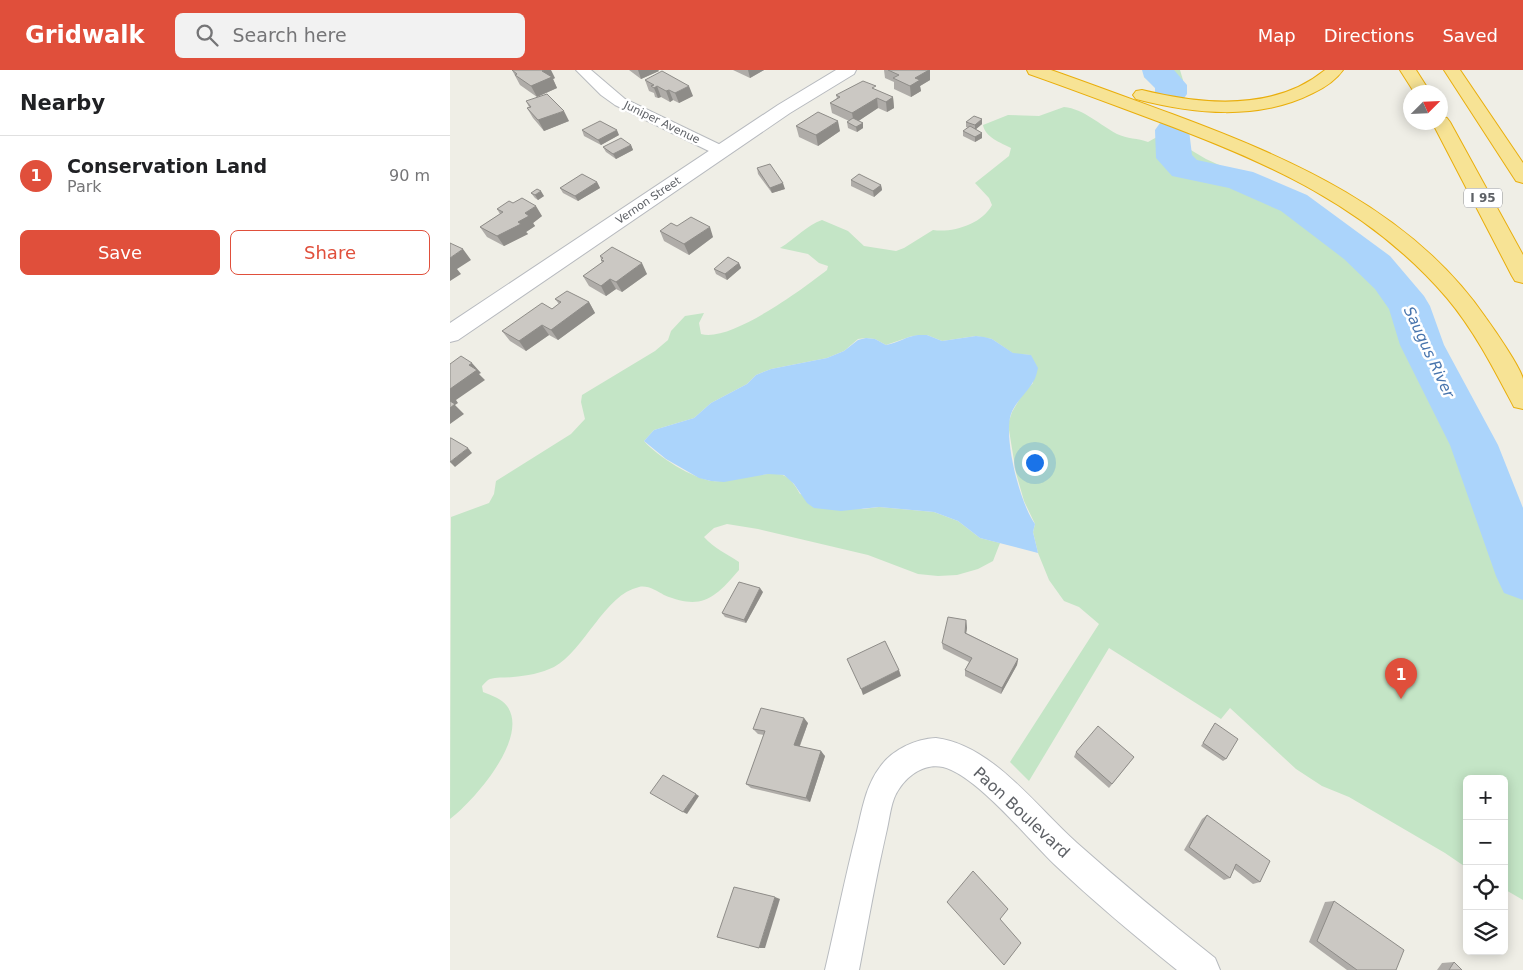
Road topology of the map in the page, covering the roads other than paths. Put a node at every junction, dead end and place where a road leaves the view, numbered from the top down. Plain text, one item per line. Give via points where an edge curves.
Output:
1 (583, 70) edge
2 (848, 70) edge
3 (1035, 70) edge
4 (1046, 70) edge
5 (1085, 70) edge
6 (1335, 70) edge
7 (1408, 70) edge
8 (1452, 70) edge
9 (1067, 82) junction
10 (1418, 85) edge
11 (1444, 130) edge
12 (721, 151) junction
13 (1523, 177) edge
14 (1523, 276) edge
15 (450, 334) edge
16 (1523, 400) edge
17 (842, 970) edge
18 (1203, 970) edge

1 - 12 street, Juniper Avenue via 620,102
2 - 12 main road, Vernon Street
3 - 9 highway
4 - 9 highway
5 - 6 highway via 1146,97 1217,106 1258,104 1288,98 1316,86
7 - 10 highway
8 - 13 highway
9 - 16 highway via 1288,167 1372,216 1418,254 1455,293 1489,341
11 - 14 highway, I 95
12 - 15 main road, Vernon Street
17 - 18 street, Paon Boulevard via 881,796 892,774 931,752 957,757 974,767 1115,898

